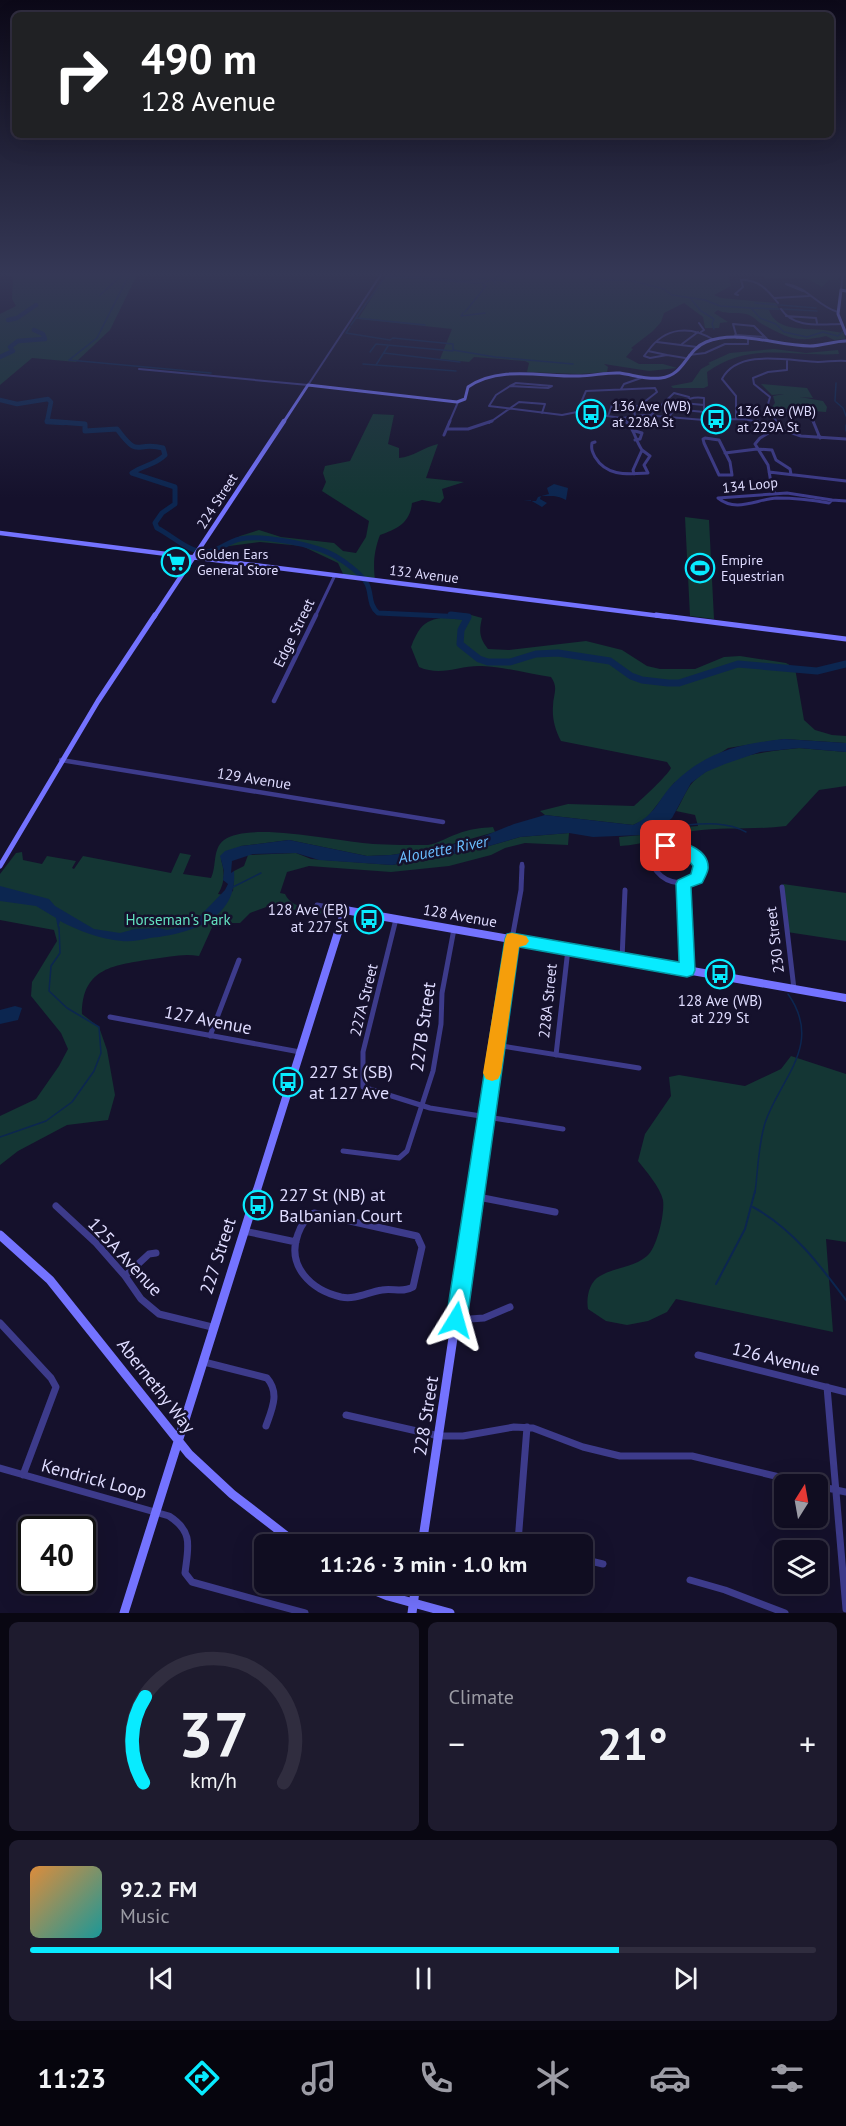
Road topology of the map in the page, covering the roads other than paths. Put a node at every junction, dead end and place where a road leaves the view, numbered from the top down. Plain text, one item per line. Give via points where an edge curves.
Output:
1 (332, 348) edge
2 (651, 348) edge
3 (696, 348) edge
4 (716, 348) edge
5 (648, 351) junction
6 (667, 355) junction
7 (687, 357) junction
8 (787, 360) junction
9 (846, 361) edge
10 (139, 369) dead end
11 (641, 378) junction
12 (308, 385) junction
13 (510, 386) junction
14 (621, 389) junction
15 (689, 397) junction
16 (458, 402) junction
17 (683, 403) junction
18 (704, 405) junction
19 (639, 406) junction
20 (510, 409) junction
21 (674, 409) junction
22 (768, 409) junction
23 (577, 412) junction
24 (704, 412) junction
25 (542, 413) junction
26 (608, 416) junction
27 (635, 416) junction
28 (650, 416) junction
29 (669, 417) junction
30 (622, 418) junction
31 (736, 419) junction
32 (704, 420) junction
33 (777, 428) junction
34 (447, 429) junction
35 (635, 431) junction
36 (444, 435) dead end
37 (820, 438) junction
38 (846, 439) edge
39 (636, 440) junction
40 (595, 442) dead end
41 (757, 449) junction
42 (642, 450) junction
43 (725, 453) junction
44 (769, 472) junction
45 (633, 474) junction
46 (791, 474) junction
47 (846, 481) edge
48 (775, 493) junction
49 (795, 493) junction
50 (798, 499) junction
51 (832, 500) junction
52 (846, 501) edge
53 (0, 533) edge
54 (197, 554) junction
55 (335, 575) junction
56 (846, 639) edge
57 (274, 701) dead end
58 (61, 760) junction
59 (443, 822) dead end
60 (522, 864) dead end
61 (0, 866) edge
62 (683, 884) junction
63 (782, 887) dead end
64 (625, 890) dead end
65 (316, 905) dead end
66 (345, 910) junction
67 (396, 919) junction
68 (454, 929) junction
69 (512, 939) junction
70 (568, 949) junction
71 (622, 958) junction
72 (238, 960) dead end
73 (687, 970) junction
74 (794, 989) junction
75 (846, 998) edge
76 (111, 1017) dead end
77 (210, 1036) junction
78 (496, 1045) junction
79 (300, 1052) junction
80 (556, 1055) junction
81 (639, 1068) dead end
82 (423, 1105) junction
83 (486, 1116) junction
84 (563, 1129) dead end
85 (343, 1151) dead end
86 (473, 1196) junction
87 (56, 1206) dead end
88 (555, 1212) dead end
89 (244, 1231) junction
90 (0, 1235) edge
91 (296, 1242) junction
92 (156, 1253) dead end
93 (125, 1275) junction
94 (510, 1307) dead end
95 (456, 1320) junction
96 (0, 1323) edge
97 (212, 1327) junction
98 (698, 1355) dead end
99 (201, 1362) junction
100 (826, 1387) junction
101 (846, 1392) edge
102 (346, 1415) dead end
103 (266, 1426) dead end
104 (527, 1427) junction
105 (439, 1436) junction
106 (178, 1440) junction
107 (0, 1468) edge
108 (23, 1475) junction
109 (774, 1475) edge
110 (828, 1487) edge
111 (836, 1489) junction
112 (846, 1492) edge
113 (156, 1511) junction
114 (284, 1534) edge
115 (424, 1534) edge
116 (519, 1534) edge
117 (593, 1562) edge
118 (603, 1564) dead end
119 (690, 1580) dead end
120 (381, 1594) edge
121 (412, 1608) edge
122 (846, 1609) edge
123 (124, 1613) edge
124 (305, 1613) edge
125 (450, 1613) edge
126 (785, 1613) edge

1 - 12 street, 224 Street
2 - 5 street
3 - 7 street
4 - 7 street
5 - 6 street
5 - 6 street via 644,356 647,358
6 - 7 street
7 - 11 street via 675,375
8 - 9 street
8 - 22 street via 787,370 753,378 754,384 770,397
8 - 31 street via 759,359 726,371 722,379 736,396
10 - 12 street
11 - 14 street
11 - 16 street via 612,373 495,377 469,386 465,399
12 - 16 street
12 - 54 street, 224 Street
13 - 13 street via 531,382 552,386 548,388
13 - 20 street via 494,396 489,405
14 - 19 street via 655,388 657,392
14 - 23 street via 586,391
15 - 17 street
15 - 18 street via 704,398
15 - 28 street via 674,393
16 - 34 street
17 - 18 street
17 - 21 street
18 - 24 street
19 - 26 street via 614,404
19 - 27 street via 633,412
20 - 25 street
20 - 25 street via 519,402 545,404
20 - 34 street via 480,427
21 - 24 street
21 - 29 street
22 - 33 street via 779,421
22 - 37 street via 810,412
23 - 25 street
23 - 26 street
24 - 32 street
26 - 30 street
27 - 28 street
27 - 30 street
28 - 29 street
29 - 32 street
30 - 35 street
31 - 32 street
31 - 33 street
33 - 37 street
33 - 41 street via 756,441
34 - 36 street
35 - 39 street
35 - 39 street via 642,433
37 - 38 street
39 - 42 street
40 - 45 street via 591,446 601,466 607,471
41 - 43 street
41 - 44 street
41 - 46 street via 774,451 776,460
42 - 45 street
42 - 45 street via 650,456 644,465 649,471
43 - 43 street via 733,474 722,476 703,439 719,440
44 - 46 street
44 - 48 street
46 - 47 street
48 - 49 street, 134 Loop
48 - 50 street, 134 Loop via 718,498 723,503 741,505 767,499
49 - 50 street, 134 Loop
49 - 51 street, 134 Loop
50 - 51 street, 134 Loop via 829,504
51 - 52 street, 134 Loop
53 - 54 street, 132 Avenue
54 - 55 street, 132 Avenue
54 - 58 street, 224 Street
55 - 56 street, 132 Avenue
55 - 57 street, Edge Street
58 - 59 street, 129 Avenue
58 - 61 street, 224 Street
60 - 69 street, 228 Street
62 - 62 street via 694,881 700,873 698,858 678,846 657,850 652,861 658,874 667,881
62 - 73 street
63 - 74 street, 230 Street
64 - 71 street
65 - 66 street, 128 Avenue
66 - 67 street, 128 Avenue
66 - 79 street, 227 Street
67 - 68 street, 128 Avenue
67 - 82 street, 227A Street via 363,1052 363,1087
68 - 69 street, 128 Avenue
68 - 82 street, 227B Street via 442,993 440,1031
69 - 70 street, 128 Avenue
69 - 78 street, 228 Street
70 - 71 street, 128 Avenue
70 - 80 street, 228A Street
71 - 73 street, 128 Avenue
72 - 77 street
73 - 74 street, 128 Avenue
74 - 75 street, 128 Avenue
76 - 77 street, 127 Avenue
77 - 79 street, 127 Avenue
78 - 80 street
78 - 83 street, 228 Street
79 - 89 street, 227 Street
80 - 81 street
82 - 83 street
82 - 85 street, 227B Street via 407,1151 399,1158
83 - 84 street
83 - 86 street, 228 Street
86 - 88 street
86 - 95 street, 228 Street
87 - 93 street, 125A Avenue
89 - 91 street
89 - 97 street, 227 Street
90 - 106 street, Abernethy Way via 50,1280
91 - 91 street via 297,1268 341,1297 357,1298 383,1290 407,1291 417,1278 422,1244 410,1233 314,1213 302,1222
92 - 93 street via 149,1254
93 - 97 street, 125A Avenue via 141,1299 159,1314
94 - 95 street via 501,1315
95 - 105 street, 228 Street
96 - 108 street, Kendrick Loop via 56,1387
97 - 99 street, 227 Street
98 - 100 street, 126 Avenue
99 - 103 street via 267,1378 276,1394
99 - 106 street, 227 Street
100 - 101 street, 126 Avenue
100 - 111 street
102 - 105 street
104 - 105 street
104 - 109 street via 612,1455 679,1454
104 - 116 street
105 - 115 street, 228 Street
106 - 113 street, 227 Street
106 - 114 street, Abernethy Way via 232,1494
107 - 108 street, Kendrick Loop
108 - 113 street, Kendrick Loop
110 - 111 street
111 - 112 street
111 - 122 street
113 - 123 street, 227 Street
113 - 124 street, Kendrick Loop via 176,1519 187,1533 190,1543 185,1573 192,1582
117 - 118 street
119 - 126 street
120 - 121 street
121 - 125 street

